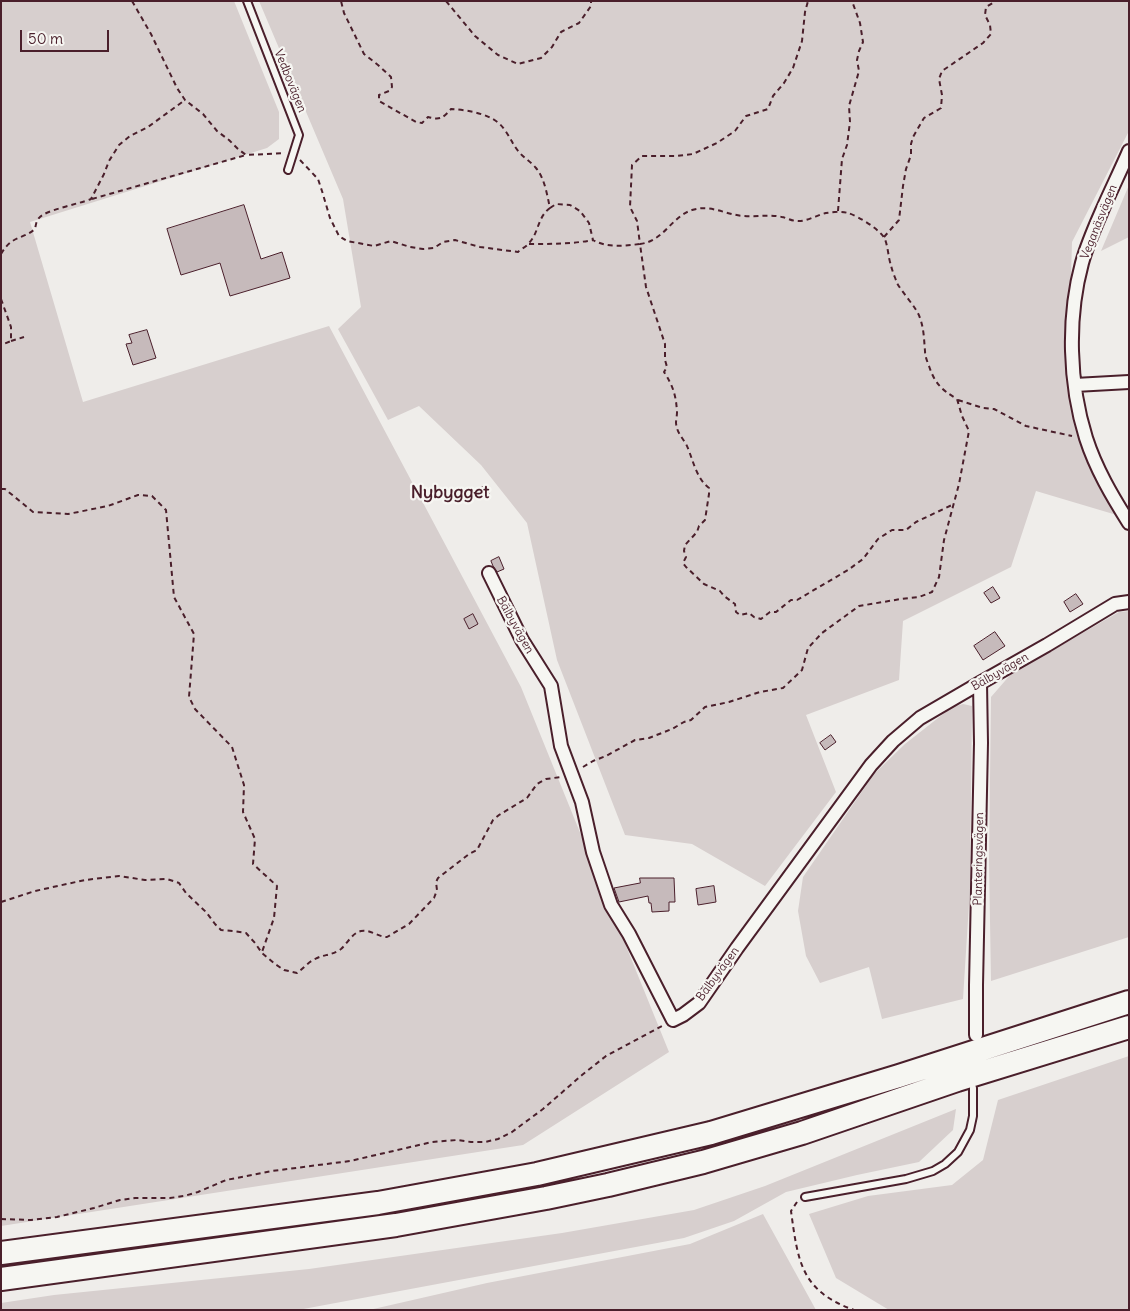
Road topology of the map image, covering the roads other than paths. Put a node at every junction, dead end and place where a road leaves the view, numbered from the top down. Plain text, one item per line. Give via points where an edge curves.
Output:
1 (247, 1) edge
2 (1129, 151) edge
3 (288, 170) dead end
4 (1129, 382) edge
5 (1075, 384) junction
6 (1129, 523) edge
7 (489, 573) dead end
8 (1129, 602) edge
9 (980, 683) junction
10 (1129, 1002) edge
11 (1129, 1027) edge
12 (976, 1035) dead end
13 (973, 1088) dead end
14 (805, 1197) road end
15 (1, 1253) edge
16 (1, 1279) edge

1 - 3 lane, Vedbovägen via 298,135
2 - 5 street, Veganäsvägen via 1082,264 1071,342
4 - 5 street
5 - 6 street, Veganäsvägen via 1086,439 1099,470
7 - 9 street, Bälbyvägen via 522,640 551,686 561,746 582,802 611,905 673,1020 699,1003 879,755 920,718
8 - 9 street, Bälbyvägen via 1115,604
9 - 12 street, Planteringsvägen
10 - 15 highway via 711,1133 537,1174 378,1203
11 - 16 highway via 957,1080 802,1133 608,1185 396,1225
13 - 14 lane via 970,1130 958,1152 945,1164 906,1179

